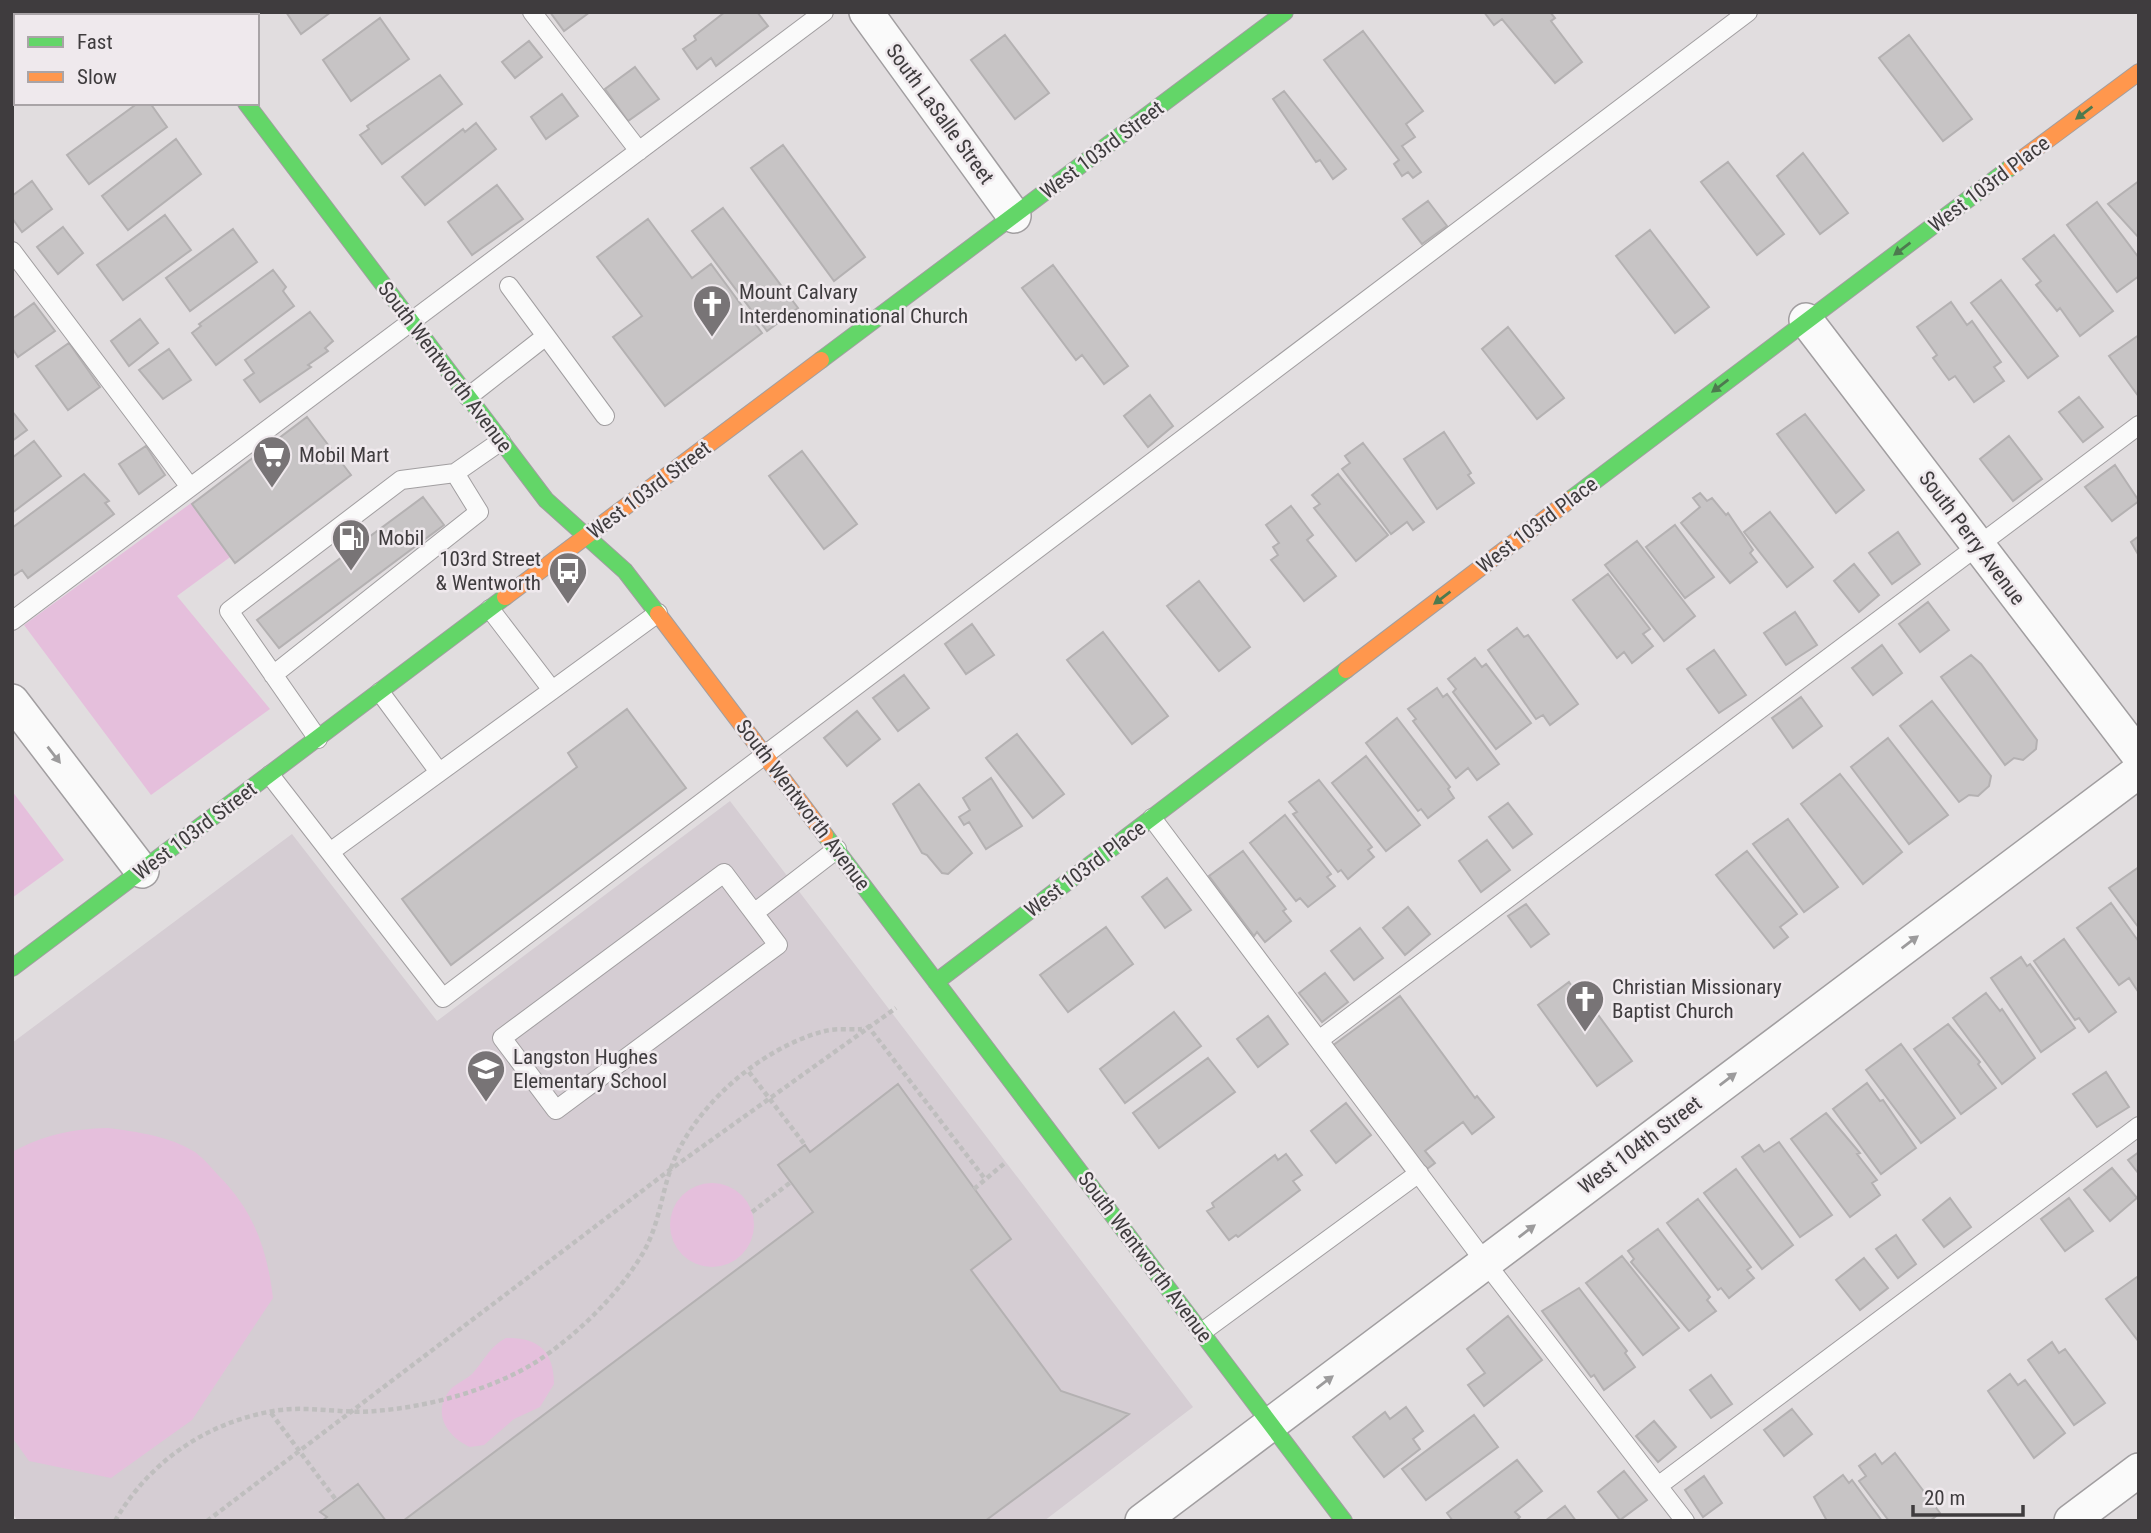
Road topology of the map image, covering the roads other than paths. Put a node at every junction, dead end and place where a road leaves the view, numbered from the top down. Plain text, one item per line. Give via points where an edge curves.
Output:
1 (532, 12) edge
2 (824, 12) edge
3 (866, 12) edge
4 (1285, 12) edge
5 (1748, 12) edge
6 (2139, 72) edge
7 (248, 105) edge
8 (639, 151) junction
9 (1014, 216) junction
10 (12, 251) edge
11 (509, 286) dead end
12 (1806, 320) junction
13 (411, 322) junction
14 (545, 336) junction
15 (468, 397) junction
16 (605, 416) dead end
17 (2139, 425) edge
18 (501, 441) junction
19 (455, 473) junction
20 (190, 487) junction
21 (586, 537) junction
22 (1979, 546) junction
23 (490, 610) junction
24 (658, 613) junction
25 (12, 621) edge
26 (274, 675) junction
27 (552, 690) junction
28 (380, 692) junction
29 (12, 701) edge
30 (318, 739) junction
31 (765, 754) junction
32 (2139, 756) edge
33 (2139, 771) edge
34 (439, 772) junction
35 (270, 775) junction
36 (1153, 818) junction
37 (836, 849) junction
38 (330, 852) junction
39 (142, 871) junction
40 (754, 914) junction
41 (12, 968) edge
42 (936, 982) junction
43 (1319, 1040) junction
44 (2139, 1126) edge
45 (1419, 1173) junction
46 (1485, 1262) junction
47 (1202, 1332) junction
48 (1271, 1423) junction
49 (2139, 1470) edge
50 (1658, 1486) junction
51 (1142, 1521) edge
52 (1344, 1521) edge
53 (1685, 1521) edge
54 (2071, 1521) edge

1 - 8 lane
2 - 8 lane
3 - 9 street, South LaSalle Street
4 - 9 street, West 103rd Street
5 - 31 lane
6 -> 12 street, West 103rd Place
7 - 13 street, South Wentworth Avenue
8 - 13 lane
9 - 21 street, West 103rd Street
10 - 20 lane
11 - 14 lane
12 - 22 street, South Perry Avenue
12 -> 36 street, West 103rd Place
13 - 15 street, South Wentworth Avenue
13 - 20 lane
14 - 15 lane
14 - 16 lane
15 - 18 street, South Wentworth Avenue
17 - 22 lane
18 - 19 lane
18 - 21 street, South Wentworth Avenue via 546,500
19 - 26 lane via 479,512
19 - 26 lane via 401,481 229,611
20 - 25 lane
21 - 23 street, West 103rd Street
21 - 24 street, South Wentworth Avenue via 625,571
22 - 32 street, South Perry Avenue
22 - 43 lane
23 - 27 lane
23 - 28 street, West 103rd Street
24 - 27 lane
24 - 31 street, South Wentworth Avenue
26 - 30 lane
27 - 34 lane
28 - 30 street, West 103rd Street
28 - 34 lane
29 -> 39 street
30 - 35 street, West 103rd Street
31 - 37 street, South Wentworth Avenue
31 - 38 lane via 443,998
46 -> 33 street, West 104th Street
34 - 38 lane
35 - 38 lane
35 - 39 street, West 103rd Street
36 - 42 street, West 103rd Place
36 - 43 lane
37 - 40 lane
37 - 42 street, South Wentworth Avenue
39 - 41 street, West 103rd Street
40 - 40 lane via 724,873 502,1038 556,1110 778,945
42 - 47 street, South Wentworth Avenue
43 - 45 lane
44 - 50 lane
45 - 46 lane
45 - 47 lane
48 -> 46 street, West 104th Street
46 - 50 lane
47 - 48 street, South Wentworth Avenue
48 - 51 street, West 104th Street
48 - 52 street, South Wentworth Avenue
49 - 54 street
50 - 53 lane

